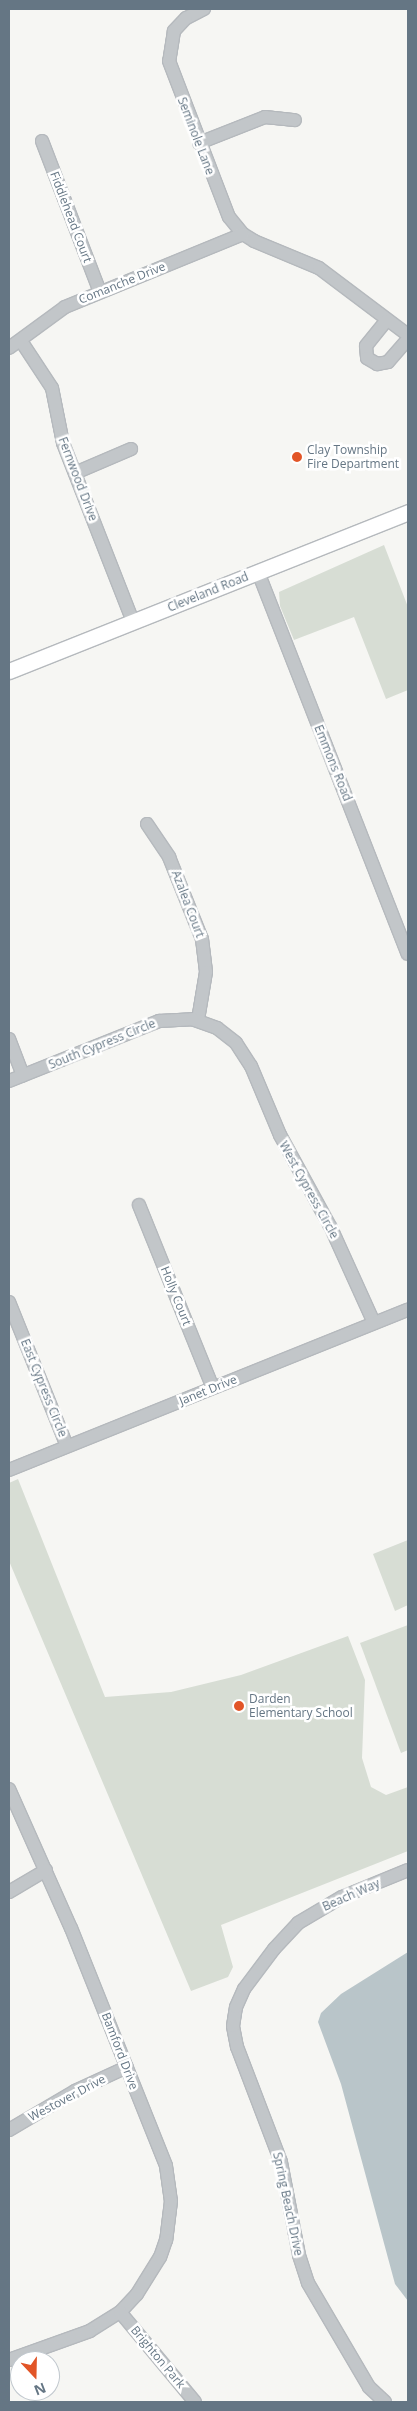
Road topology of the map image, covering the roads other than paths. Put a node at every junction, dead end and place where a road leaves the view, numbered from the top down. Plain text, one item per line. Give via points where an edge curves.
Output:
1 (204, 9) edge
2 (295, 120) dead end
3 (42, 141) dead end
4 (199, 143) junction
5 (243, 234) junction
6 (100, 292) junction
7 (386, 321) junction
8 (408, 337) edge
9 (20, 341) junction
10 (9, 348) edge
11 (131, 450) dead end
12 (75, 473) junction
13 (408, 512) edge
14 (258, 572) junction
15 (133, 622) junction
16 (9, 671) edge
17 (147, 824) dead end
18 (408, 954) edge
19 (198, 1020) junction
20 (9, 1039) edge
21 (24, 1075) junction
22 (9, 1081) edge
23 (139, 1205) dead end
24 (9, 1302) edge
25 (408, 1310) edge
26 (374, 1323) junction
27 (213, 1388) junction
28 (67, 1446) junction
29 (9, 1470) edge
30 (9, 1789) edge
31 (46, 1870) junction
32 (408, 1870) edge
33 (9, 1892) edge
34 (258, 1969) joint
35 (127, 2068) junction
36 (9, 2130) edge
37 (120, 2312) junction
38 (9, 2360) edge
39 (383, 2401) edge
40 (195, 2402) edge

1 - 4 street, Seminole Lane via 186,18 174,31 168,50 170,68
2 - 4 street via 265,118
3 - 6 street, Fiddlehead Court
4 - 5 street, Seminole Lane via 223,207
5 - 6 street, Comanche Drive
5 - 7 street via 319,268
6 - 9 street, Comanche Drive via 65,307
7 - 8 street
7 - 8 street via 366,346 367,358 377,364 388,362
9 - 10 street, Comanche Drive
9 - 12 street, Fernwood Drive via 52,388 60,433
11 - 12 street
12 - 15 street, Fernwood Drive
13 - 14 main road, Cleveland Road
14 - 15 main road, Cleveland Road
14 - 18 street, Emmons Road
15 - 16 main road, Cleveland Road
17 - 19 street, Azalea Court via 169,857 202,939 206,972
19 - 21 street, South Cypress Circle via 171,1019 140,1027
19 - 26 street, West Cypress Circle via 226,1034 243,1052 286,1150 332,1228
20 - 21 street
21 - 22 street, South Cypress Circle
23 - 27 street, Holly Court
24 - 28 street, East Cypress Circle
25 - 26 street, Janet Drive
26 - 27 street, Janet Drive
27 - 28 street, Janet Drive
28 - 29 street, Janet Drive
30 - 31 street, Bamford Drive
31 - 33 street
31 - 35 street, Bamford Drive
32 - 34 street, Beach Way via 313,1912 287,1934
34 - 39 street, Spring Beach Drive via 236,2007 235,2040 281,2162 298,2255 308,2283 358,2371
35 - 36 street, Westover Drive via 75,2092
35 - 37 street, Bamford Drive via 166,2166 171,2201 166,2240 160,2257 137,2294
37 - 38 street, Bamford Drive via 90,2331
37 - 40 street, Brighton Park

